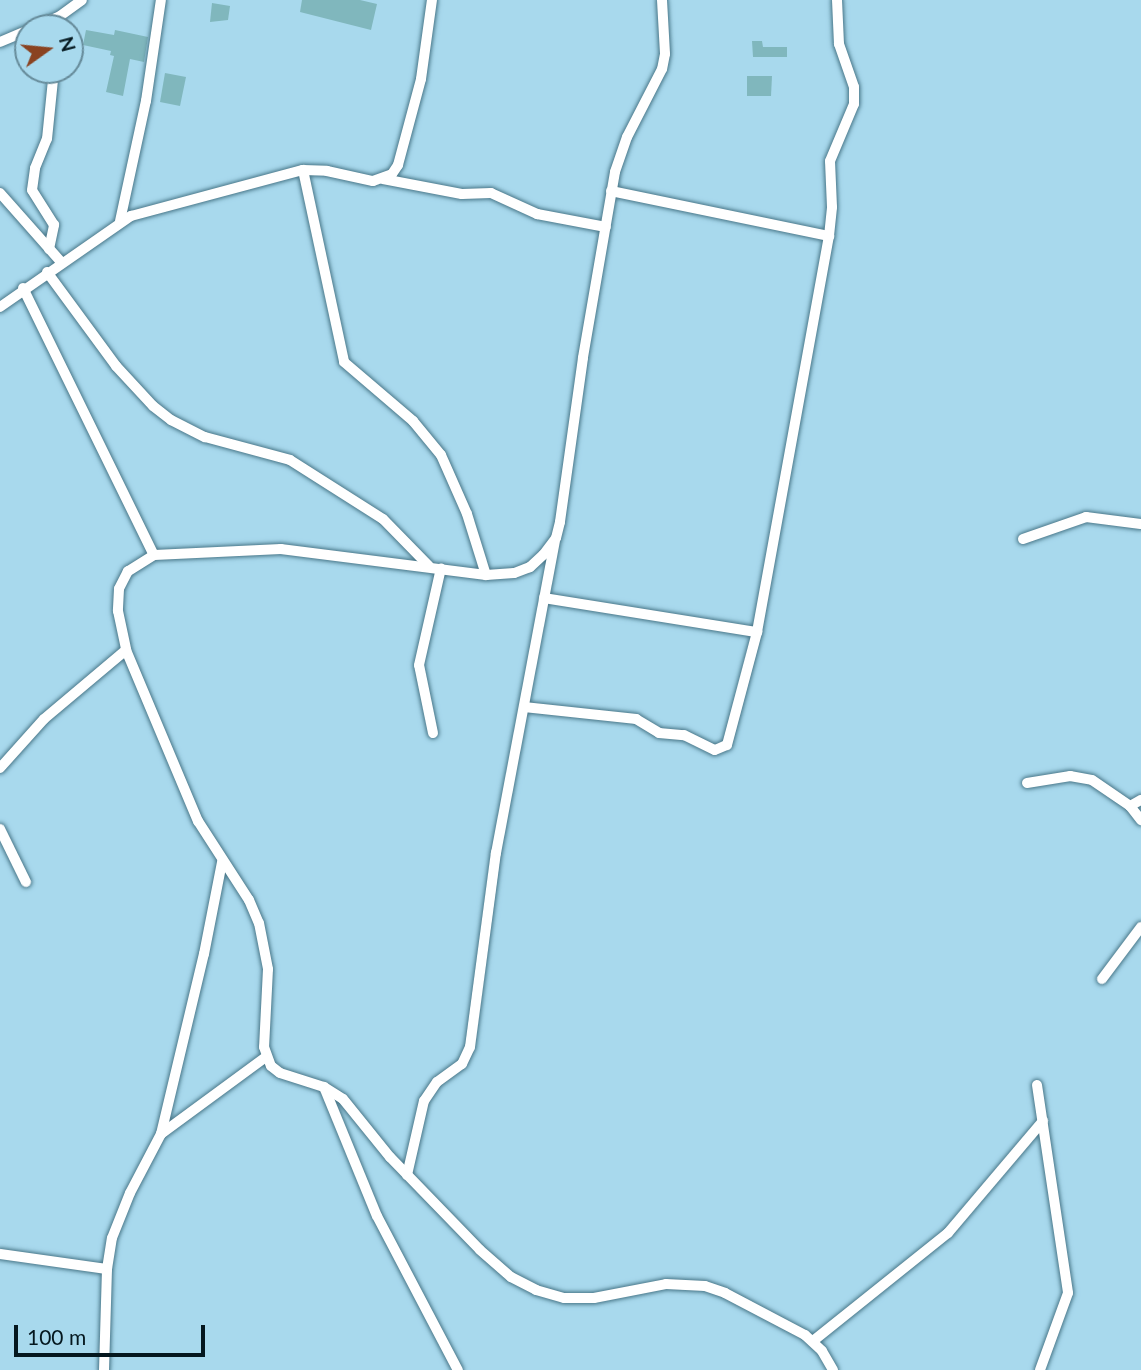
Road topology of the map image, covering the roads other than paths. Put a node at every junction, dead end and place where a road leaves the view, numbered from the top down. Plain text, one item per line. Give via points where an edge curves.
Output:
1 (82, 0) edge
2 (161, 0) edge
3 (432, 0) edge
4 (662, 0) edge
5 (836, 0) edge
6 (63, 14) edge
7 (53, 84) edge
8 (303, 170) junction
9 (383, 179) junction
10 (611, 191) junction
11 (0, 193) edge
12 (120, 221) junction
13 (606, 227) junction
14 (829, 236) junction
15 (49, 248) junction
16 (61, 262) junction
17 (47, 272) junction
18 (23, 288) junction
19 (0, 307) edge
20 (1141, 524) edge
21 (556, 538) junction
22 (1023, 539) dead end
23 (154, 555) junction
24 (429, 566) junction
25 (441, 568) junction
26 (486, 575) junction
27 (544, 598) junction
28 (757, 632) junction
29 (126, 650) junction
30 (524, 707) junction
31 (433, 733) dead end
32 (0, 768) edge
33 (1027, 783) dead end
34 (1141, 800) edge
35 (1130, 806) junction
36 (1141, 820) edge
37 (0, 829) edge
38 (222, 862) junction
39 (26, 882) dead end
40 (1141, 927) edge
41 (1102, 979) dead end
42 (266, 1057) junction
43 (1037, 1086) dead end
44 (324, 1087) junction
45 (1043, 1121) junction
46 (161, 1134) junction
47 (407, 1175) junction
48 (0, 1254) edge
49 (107, 1269) junction
50 (813, 1340) junction
51 (104, 1370) edge
52 (458, 1370) edge
53 (833, 1370) edge
54 (1040, 1370) edge

1 - 6 street
2 - 12 street via 146,101
3 - 9 street via 421,79 398,165
4 - 10 street via 666,37 662,69 627,137
5 - 14 street via 839,44 854,87 854,104 830,161
7 - 15 street via 47,139 32,190 54,225
8 - 9 street
8 - 12 street
8 - 26 street via 340,355 347,368 413,421 441,455 467,514
9 - 13 street via 463,194 491,193 537,214
10 - 13 street
10 - 14 street
11 - 15 street
12 - 16 street
13 - 21 street
14 - 28 street
15 - 16 street
16 - 17 street
17 - 18 street
17 - 24 street via 116,366 153,406 205,437 290,460 383,519
18 - 19 street
18 - 23 street
20 - 22 street via 1086,517
21 - 26 street via 530,567
21 - 27 street
23 - 24 street via 281,549
23 - 29 street via 128,571 119,589 118,611
24 - 25 street
25 - 26 street
25 - 31 street via 419,665
27 - 28 street
27 - 30 street
28 - 30 street via 727,745 721,750 684,735 659,733 636,719
29 - 32 street via 44,719
29 - 38 street via 198,821
30 - 47 street via 496,853 470,1047 463,1064 438,1082 424,1101
33 - 35 street via 1082,776
34 - 35 street
35 - 36 street
37 - 39 street
38 - 42 street via 249,900 266,947
38 - 46 street
40 - 41 street
42 - 44 street via 280,1073
42 - 46 street
43 - 45 street
44 - 47 street via 344,1099
44 - 52 street via 377,1216
45 - 50 street via 948,1233
45 - 54 street via 1068,1293
46 - 49 street via 119,1216
47 - 50 street via 480,1250 511,1277 536,1290 564,1298 594,1298 666,1284 705,1286
48 - 49 street
49 - 51 street
50 - 53 street

